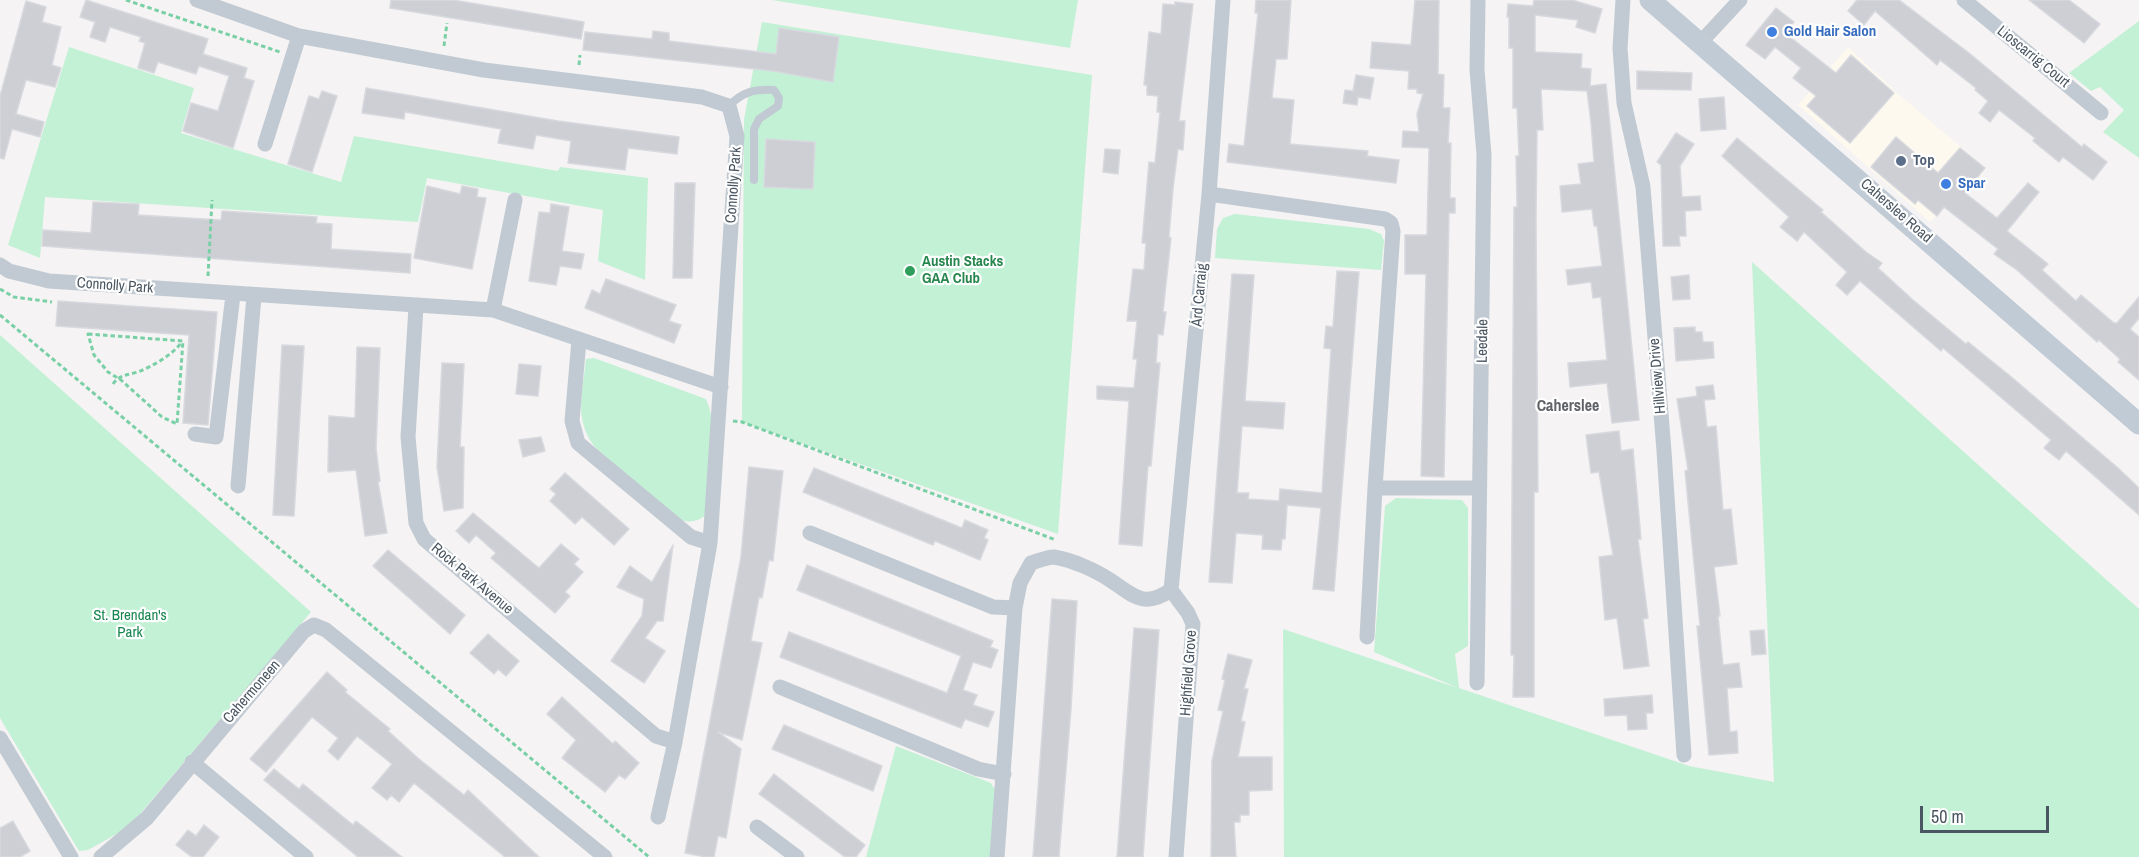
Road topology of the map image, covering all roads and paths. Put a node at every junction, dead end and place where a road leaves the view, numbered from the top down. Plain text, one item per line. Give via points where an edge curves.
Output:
1 (126, 0) edge
2 (197, 0) edge
3 (1222, 0) edge
4 (1478, 0) edge
5 (1623, 0) edge
6 (1650, 0) edge
7 (1740, 0) edge
8 (1964, 0) edge
9 (447, 23) dead end
10 (299, 36) junction
11 (1700, 43) junction
12 (293, 56) junction
13 (441, 63) junction
14 (729, 106) junction
15 (2101, 113) dead end
16 (265, 144) dead end
17 (754, 180) dead end
18 (1209, 194) junction
19 (212, 200) dead end
20 (515, 200) dead end
21 (0, 265) edge
22 (0, 289) edge
23 (207, 293) junction
24 (233, 295) junction
25 (254, 296) junction
26 (52, 302) dead end
27 (416, 307) junction
28 (493, 310) junction
29 (0, 315) edge
30 (579, 340) junction
31 (183, 341) junction
32 (117, 378) junction
33 (113, 384) dead end
34 (721, 387) junction
35 (719, 419) junction
36 (2139, 424) edge
37 (195, 434) dead end
38 (238, 486) dead end
39 (1375, 488) junction
40 (1479, 489) junction
41 (810, 533) dead end
42 (710, 543) junction
43 (1070, 563) junction
44 (1171, 590) junction
45 (1016, 608) junction
46 (1367, 637) dead end
47 (1477, 683) dead end
48 (780, 687) dead end
49 (0, 738) edge
50 (675, 742) junction
51 (1684, 755) dead end
52 (192, 762) junction
53 (1004, 774) junction
54 (658, 817) dead end
55 (757, 827) dead end
56 (71, 857) edge
57 (100, 857) edge
58 (306, 857) edge
59 (605, 857) edge
60 (649, 857) edge
61 (797, 857) edge
62 (997, 857) edge
63 (1176, 857) edge

1 - 12 path
2 - 10 street
3 - 18 street, Árd Carraig
4 - 40 street, Leedale via 1477,70 1484,154
5 - 51 street, Hillview Drive via 1620,48 1624,103 1642,186
6 - 11 main road, Caherslee Road
7 - 11 street
8 - 15 street, Lioscarrig Court
9 - 13 path
10 - 12 street
10 - 13 street
11 - 36 main road, Caherslee Road
12 - 16 street
13 - 14 street via 702,97
14 - 17 lane via 739,95 759,89 774,90 779,98 778,106 759,119 754,129
14 - 34 street, Connolly Park via 737,136
18 - 39 street via 1391,222
18 - 44 street, Árd Carraig
19 - 23 path
20 - 28 street
21 - 23 street, Connolly Park via 49,281
22 - 26 path via 14,297
23 - 24 street, Connolly Park
24 - 25 street, Connolly Park
24 - 37 street via 216,437
25 - 27 street, Connolly Park
25 - 38 street
27 - 28 street, Connolly Park
27 - 50 street, Rock Park Avenue via 408,437 416,523 424,539 656,735
28 - 30 street, Connolly Park
29 - 60 path
30 - 34 street, Connolly Park
30 - 42 street via 572,421 578,443 691,537
31 - 32 path via 176,350 139,372
31 - 32 path via 88,334 94,355
31 - 32 path via 177,424 162,417
32 - 33 path
34 - 35 street
35 - 42 street
35 - 43 path via 742,422 1074,547
39 - 40 street
39 - 46 street
40 - 47 street, Leedale
41 - 45 street via 993,607
42 - 50 street
43 - 44 street via 1109,579 1129,595 1158,599
43 - 45 street via 1052,557 1031,563 1020,583
44 - 63 street, Highfield Grove via 1192,624
45 - 53 street
48 - 53 street via 978,769
49 - 56 street
50 - 54 street
52 - 57 street, Cahermoneen via 147,818
52 - 58 street
52 - 59 street, Cahermoneen via 314,625 326,630
53 - 62 street
55 - 61 street

